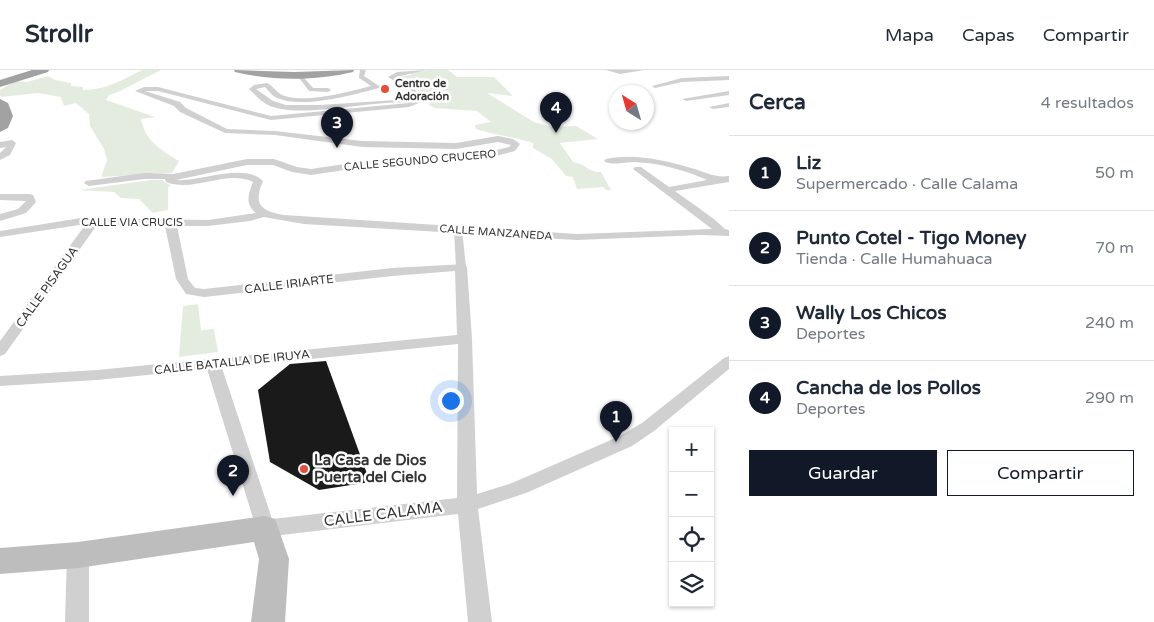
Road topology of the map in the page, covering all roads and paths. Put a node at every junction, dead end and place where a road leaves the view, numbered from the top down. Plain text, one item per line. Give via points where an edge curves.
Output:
1 (44, 70) edge
2 (239, 70) edge
3 (349, 70) edge
4 (363, 70) edge
5 (422, 70) edge
6 (610, 70) edge
7 (641, 70) edge
8 (282, 72) edge
9 (300, 75) junction
10 (729, 78) edge
11 (0, 84) edge
12 (373, 84) junction
13 (655, 86) dead end
14 (729, 93) edge
15 (686, 99) dead end
16 (414, 100) junction
17 (0, 103) edge
18 (729, 105) edge
19 (713, 107) dead end
20 (0, 128) edge
21 (0, 145) edge
22 (0, 157) edge
23 (609, 161) dead end
24 (638, 169) dead end
25 (172, 176) junction
26 (729, 179) edge
27 (718, 181) junction
28 (89, 183) dead end
29 (666, 190) junction
30 (0, 197) edge
31 (264, 214) junction
32 (0, 218) edge
33 (170, 221) junction
34 (93, 222) junction
35 (458, 230) junction
36 (725, 233) edge
37 (0, 234) edge
38 (461, 267) junction
39 (464, 339) junction
40 (0, 351) edge
41 (729, 361) edge
42 (213, 364) junction
43 (0, 381) edge
44 (467, 504) junction
45 (265, 528) junction
46 (78, 555) junction
47 (0, 561) edge
48 (77, 622) edge
49 (268, 622) edge
50 (480, 622) edge

1 - 11 highway
2 - 8 highway
3 - 9 highway
4 - 12 street via 361,77
5 - 16 street via 396,74 391,78 413,90 418,98
6 - 7 street
8 - 9 highway
9 - 12 street via 313,90
10 - 13 street via 682,80
12 - 16 street via 378,86 302,99 281,97 267,86 252,88 270,103 286,107
14 - 15 street
16 - 25 street, CALLE SEGUNDO CRUCERO via 417,102 409,105 271,118 158,89 138,91 177,104 183,110 232,132 275,133 362,144 450,147 498,139 511,141 516,146 492,154 311,172 274,162 248,162
17 - 20 highway via 8,116
18 - 19 street
21 - 22 street via 12,143 7,153
23 - 27 street via 620,158 680,167 701,172
24 - 29 street
25 - 28 street
25 - 31 street via 169,181 181,183 231,177 254,178 258,181 252,200
26 - 27 street
27 - 29 street
29 - 36 street
30 - 32 street via 29,197 31,202 22,211
31 - 33 street, CALLE VIA CRUCIS via 208,223
31 - 35 street, CALLE MANZANEDA via 304,220
33 - 34 street, CALLE VIA CRUCIS
33 - 38 street, CALLE IRIARTE via 182,279 191,291 204,293
34 - 37 street, CALLE VIA CRUCIS
34 - 40 street, CALLE PISAGUA
35 - 36 street, CALLE MANZANEDA via 577,237
35 - 38 street
38 - 39 street
39 - 42 street, CALLE BATALLA DE IRUYA
39 - 44 street
41 - 44 street, CALLE CALAMA via 626,441 518,488
42 - 43 street, CALLE BATALLA DE IRUYA
42 - 45 street
44 - 45 street, CALLE CALAMA
44 - 50 street
45 - 46 main road, CALLE CALAMA
45 - 49 main road via 274,559
46 - 47 main road, CALLE CALAMA
46 - 48 street

